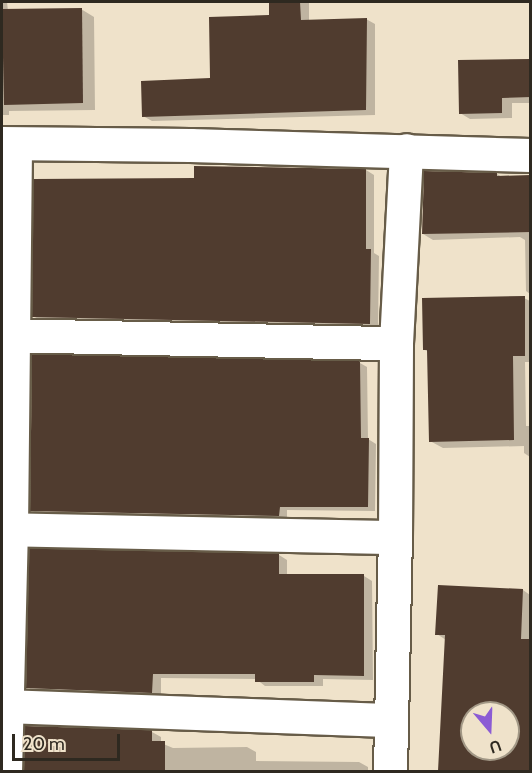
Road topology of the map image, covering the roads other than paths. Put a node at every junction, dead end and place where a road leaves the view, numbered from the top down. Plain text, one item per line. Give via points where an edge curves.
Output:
1 (8, 143) edge
2 (406, 150) junction
3 (531, 155) edge
4 (8, 335) edge
5 (396, 343) junction
6 (6, 529) edge
7 (395, 537) junction
8 (4, 706) edge
9 (392, 720) junction
10 (5, 771) edge
11 (390, 771) edge

1 - 2 street
1 - 4 street
2 - 3 street
2 - 5 street
4 - 5 street
4 - 6 street
5 - 7 street
6 - 7 street
6 - 8 street
7 - 9 street
8 - 9 street
8 - 10 street
9 - 11 street

